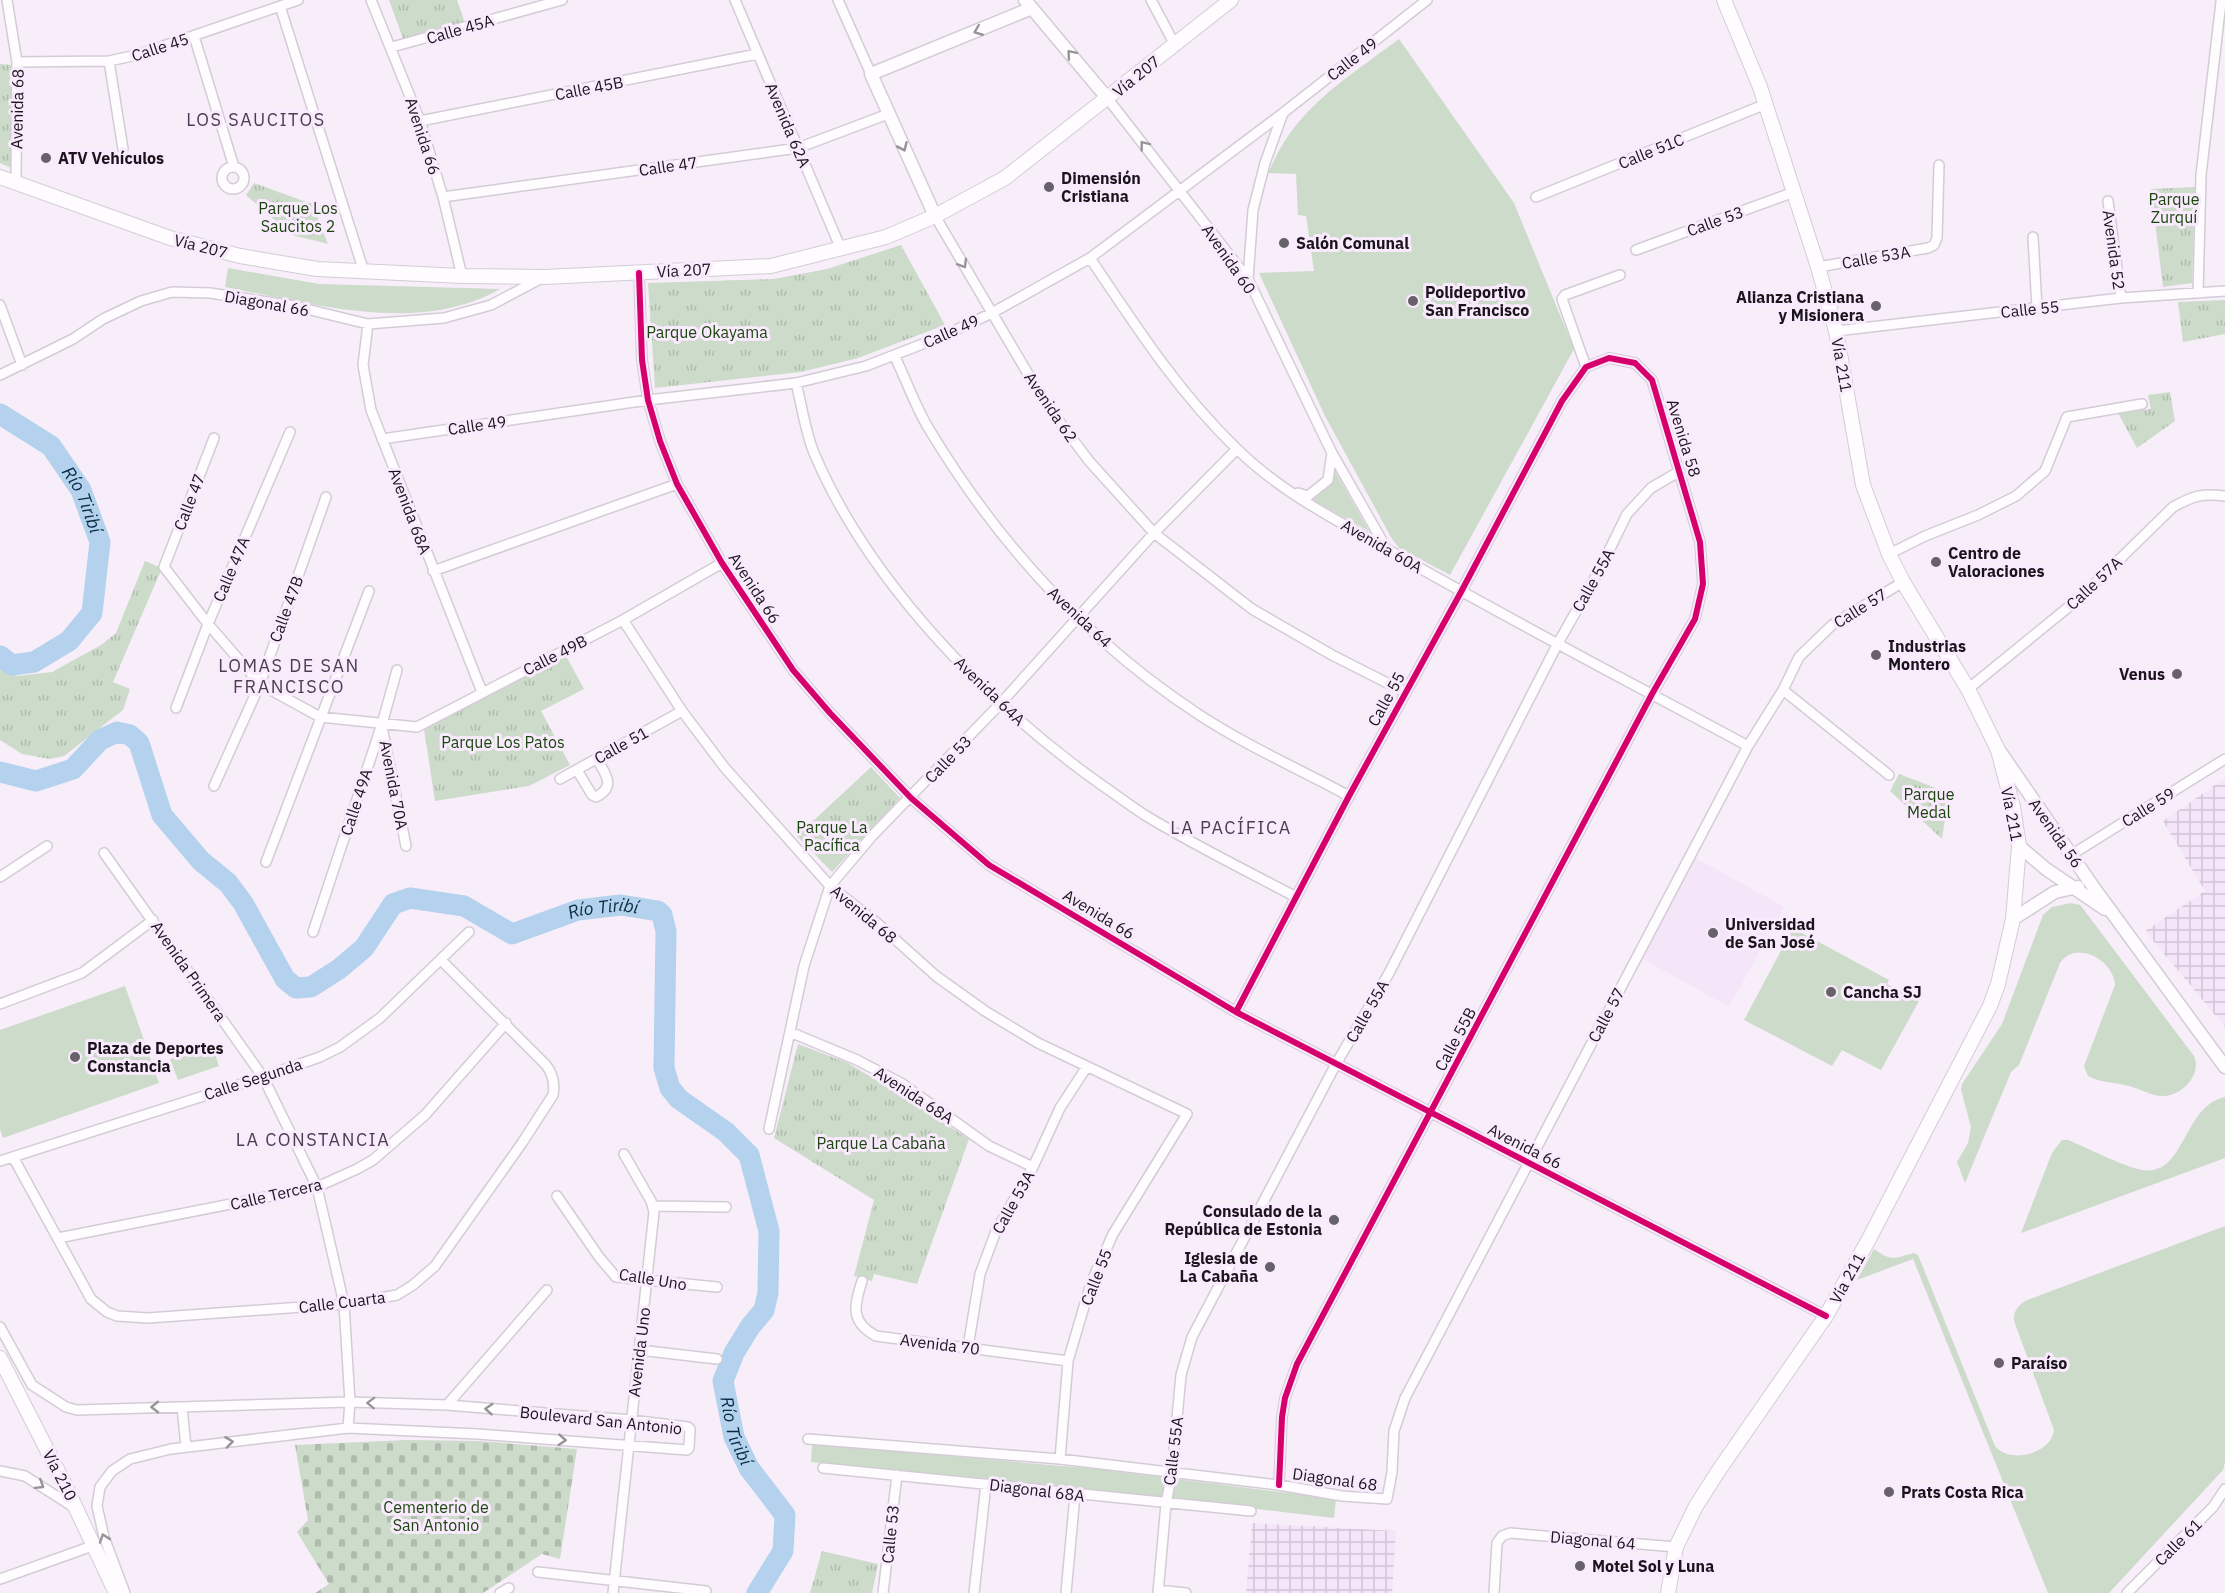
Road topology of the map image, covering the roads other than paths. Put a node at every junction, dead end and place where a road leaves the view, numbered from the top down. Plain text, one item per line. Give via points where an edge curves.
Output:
1 (7, 0) edge
2 (297, 0) edge
3 (371, 0) edge
4 (562, 0) edge
5 (735, 0) edge
6 (838, 0) edge
7 (1151, 0) edge
8 (1232, 0) edge
9 (1427, 0) edge
10 (1724, 0) edge
11 (2221, 3) edge
12 (1029, 4) edge
13 (280, 6) junction
14 (194, 36) junction
15 (1175, 45) junction
16 (392, 48) junction
17 (757, 54) junction
18 (109, 61) junction
19 (17, 62) junction
20 (872, 74) junction
21 (1108, 99) junction
22 (1766, 104) junction
23 (1283, 113) junction
24 (888, 114) junction
25 (420, 122) junction
26 (798, 148) junction
27 (123, 149) dead end
28 (1939, 165) dead end
29 (234, 167) dead end
30 (0, 177) edge
31 (16, 183) junction
32 (1179, 190) junction
33 (1794, 192) junction
34 (442, 196) junction
35 (1536, 197) dead end
36 (2108, 201) dead end
37 (934, 216) junction
38 (2033, 237) dead end
39 (840, 249) junction
40 (1636, 250) dead end
41 (1090, 258) junction
42 (1818, 267) junction
43 (364, 272) junction
44 (639, 273) junction
45 (1620, 275) dead end
46 (462, 276) junction
47 (545, 277) junction
48 (1248, 279) junction
49 (2225, 291) edge
50 (2198, 293) junction
51 (2121, 298) junction
52 (0, 305) edge
53 (2037, 308) junction
54 (992, 313) junction
55 (368, 324) junction
56 (1836, 331) junction
57 (894, 355) junction
58 (22, 365) junction
59 (1586, 367) junction
60 (0, 375) edge
61 (796, 383) junction
62 (648, 400) junction
63 (2142, 404) dead end
64 (290, 432) dead end
65 (214, 438) dead end
66 (382, 439) junction
67 (1237, 449) junction
68 (1332, 453) junction
69 (1680, 471) junction
70 (677, 484) junction
71 (1287, 490) junction
72 (2225, 496) edge
73 (326, 497) dead end
74 (1154, 533) junction
75 (1386, 548) junction
76 (1889, 554) junction
77 (722, 563) junction
78 (433, 571) junction
79 (1903, 582) junction
80 (369, 591) dead end
81 (1461, 592) junction
82 (1077, 618) junction
83 (1695, 619) joint
84 (623, 620) junction
85 (208, 624) junction
86 (1557, 645) junction
87 (397, 670) dead end
88 (260, 684) junction
89 (1968, 689) junction
90 (1783, 690) junction
91 (482, 692) junction
92 (1405, 692) junction
93 (1652, 694) junction
94 (1001, 703) junction
95 (176, 708) dead end
96 (682, 711) junction
97 (320, 717) junction
98 (382, 724) junction
99 (1748, 746) junction
100 (1998, 750) junction
101 (597, 759) junction
102 (2225, 759) edge
103 (577, 770) junction
104 (1889, 775) dead end
105 (560, 779) dead end
106 (214, 786) dead end
107 (1349, 796) junction
108 (911, 798) junction
109 (47, 846) dead end
110 (406, 846) dead end
111 (2019, 846) junction
112 (104, 853) dead end
113 (2071, 855) junction
114 (266, 862) dead end
115 (0, 877) edge
116 (830, 886) junction
117 (2074, 887) junction
118 (2094, 888) junction
119 (1296, 897) junction
120 (2114, 915) junction
121 (2013, 919) junction
122 (153, 920) junction
123 (313, 932) dead end
124 (469, 933) dead end
125 (441, 960) junction
126 (0, 1004) edge
127 (1236, 1012) junction
128 (506, 1023) junction
129 (790, 1032) junction
130 (1336, 1064) junction
131 (2225, 1067) edge
132 (1086, 1068) junction
133 (263, 1077) junction
134 (1431, 1113) junction
135 (1187, 1114) joint
136 (769, 1129) dead end
137 (624, 1154) dead end
138 (13, 1157) junction
139 (0, 1161) edge
140 (1528, 1163) junction
141 (1033, 1167) junction
142 (317, 1187) junction
143 (557, 1196) dead end
144 (653, 1206) junction
145 (726, 1207) dead end
146 (58, 1238) junction
147 (647, 1281) junction
148 (862, 1281) dead end
149 (717, 1287) dead end
150 (547, 1290) dead end
151 (344, 1304) junction
152 (1826, 1316) junction
153 (0, 1327) edge
154 (968, 1347) junction
155 (639, 1350) junction
156 (0, 1358) edge
157 (717, 1359) dead end
158 (1068, 1360) junction
159 (350, 1402) junction
160 (447, 1405) junction
161 (182, 1407) junction
162 (631, 1420) junction
163 (348, 1428) junction
164 (808, 1439) dead end
165 (627, 1446) junction
166 (186, 1447) junction
167 (1060, 1460) junction
168 (823, 1468) dead end
169 (0, 1471) edge
170 (1173, 1472) junction
171 (897, 1475) junction
172 (986, 1484) junction
173 (1279, 1485) junction
174 (2225, 1489) edge
175 (1075, 1495) junction
176 (1387, 1499) joint
177 (1166, 1504) junction
178 (77, 1509) junction
179 (1251, 1511) dead end
180 (94, 1545) junction
181 (1676, 1547) junction
182 (538, 1572) dead end
183 (0, 1579) edge
184 (614, 1581) junction
185 (706, 1591) dead end
186 (1158, 1591) edge
187 (116, 1593) edge
188 (125, 1593) edge
189 (613, 1593) edge
190 (884, 1593) edge
191 (974, 1593) edge
192 (1066, 1593) edge
193 (1186, 1593) edge
194 (1494, 1593) edge
195 (1668, 1593) edge
196 (2127, 1593) edge

1 - 19 street, Avenida 68
2 - 13 street, Calle 45
3 - 16 street, Avenida 66
4 - 16 street, Calle 45A
5 - 17 street, Avenida 62A
6 - 20 street, Avenida 62
7 - 15 street
8 - 15 main road, Vía 207
9 - 23 street, Calle 49
10 - 22 main road, Vía 211
11 - 50 street via 2201,175
12 -> 20 street
21 -> 12 street, Avenida 60
13 - 14 street, Calle 45
13 - 43 street
14 - 18 street, Calle 45 via 137,56
14 - 29 street
15 - 21 main road, Vía 207
16 - 25 street, Avenida 66
17 - 25 street, Calle 45B
17 - 26 street, Avenida 62A
18 - 19 street, Calle 45
18 - 27 street
19 - 31 street, Avenida 68
20 - 24 street, Avenida 62
32 -> 21 street, Avenida 60
21 - 37 main road, Vía 207 via 1005,178
22 - 33 main road, Vía 211
22 - 35 street, Calle 51C
23 - 32 street, Calle 49
23 - 48 street via 1253,210
24 - 26 street, Calle 47
24 -> 37 street, Avenida 62
25 - 34 street, Avenida 66
26 - 34 street, Calle 47
26 - 39 street, Avenida 62A
28 - 42 street, Calle 53A via 1934,245
30 - 31 main road, Vía 207
31 - 43 main road, Vía 207 via 170,238 240,256 317,269
32 - 41 street, Calle 49
32 - 48 street, Avenida 60
33 - 40 street, Calle 53
33 - 42 main road, Vía 211
34 - 46 street, Avenida 66
36 - 51 street, Avenida 52
37 - 39 main road, Vía 207 via 886,237
37 -> 54 street, Avenida 62
38 - 53 street
39 - 44 main road, Vía 207 via 771,266
41 - 54 street, Calle 49
41 - 67 street, Avenida 60A via 1182,389
42 - 56 main road, Vía 211
43 - 46 main road, Vía 207
44 - 47 main road, Vía 207
44 - 62 street, Avenida 66 via 642,360
45 - 59 street via 1562,299
46 - 47 main road, Vía 207
47 - 55 street, Diagonal 66 via 490,304 444,318
48 - 68 street, Avenida 60
49 - 50 street, Calle 55
50 - 51 street, Calle 55
51 - 53 street, Calle 55
52 - 58 street
53 - 56 street, Calle 55
54 - 57 street, Calle 49
54 - 74 street, Avenida 62 via 1044,401 1089,461
55 - 58 street, Diagonal 66 via 294,306 210,293 172,292 112,315
55 - 66 street, Avenida 68A via 363,365 371,410
56 - 76 main road, Vía 211 via 1863,485
57 - 61 street, Calle 49
57 - 82 street, Avenida 64 via 928,427 969,491 1025,564
58 - 60 street, Diagonal 66
59 - 69 street, Avenida 58 via 1609,358 1635,363 1652,380
59 - 81 street, Calle 55 via 1562,401
61 - 62 street, Calle 49
61 - 94 street, Avenida 64A via 813,450 841,508 886,575 946,649
62 - 66 street, Calle 49
62 - 70 street, Avenida 66
63 - 76 street via 2067,417 2045,471 2016,496
64 - 85 street, Calle 47A
65 - 85 street, Calle 47 via 164,567
66 - 78 street, Avenida 68A
67 - 71 street, Avenida 60A
67 - 74 street, Calle 53
68 - 71 street via 1328,480 1316,490 1308,496
68 - 75 street, Avenida 60
69 - 83 street, Avenida 58 via 1700,542 1703,584
69 - 86 street, Calle 55A via 1651,488 1627,514
70 - 77 street, Avenida 66
70 - 78 street
71 - 75 street, Avenida 60A
72 - 89 street, Calle 57A via 2191,497 2173,507 2082,596
73 - 88 street, Calle 47B
74 - 82 street, Calle 53
74 - 92 street, Avenida 62 via 1252,609
75 - 81 street, Avenida 60A
76 - 79 main road, Vía 211
77 - 84 street, Calle 49B
77 - 108 street, Avenida 66 via 793,670
78 - 91 street, Avenida 68A
79 - 89 main road, Vía 211
79 - 90 street, Calle 57 via 1832,625 1799,657
80 - 97 street
81 - 86 street, Avenida 60A
81 - 92 street, Calle 55
82 - 94 street, Calle 53
82 - 107 street, Avenida 64 via 1198,714
83 - 93 street, Calle 55B
84 - 91 street, Calle 49B
84 - 96 street, Avenida 68
85 - 88 street
85 - 95 street, Calle 47A
86 - 93 street, Avenida 60A
86 - 130 street, Calle 55A via 1389,973
87 - 98 street, Calle 49A
88 - 97 street
88 - 106 street, Calle 47B
89 - 100 main road, Vía 211
90 - 99 street, Calle 57
90 - 104 street
91 - 98 street, Calle 49B via 417,727
92 - 107 street, Calle 55
93 - 99 street, Avenida 60A
93 - 134 street, Calle 55B
94 - 108 street, Calle 53
94 - 119 street, Avenida 64A via 1065,759 1147,817
96 - 101 street, Calle 51
96 - 116 street, Avenida 68 via 725,768
97 - 98 street
97 - 114 street
98 - 110 street, Avenida 70A
98 - 123 street, Calle 49A
99 - 140 street, Calle 57
100 - 111 main road, Vía 211
100 - 113 street, Avenida 56
101 - 103 street, Calle 51
101 - 103 street via 608,785 596,797
102 - 113 street, Calle 59
103 - 105 street, Calle 51
107 - 119 street, Calle 55
108 - 116 street, Calle 53
108 - 127 street, Avenida 66 via 990,865
109 - 115 street
111 - 117 street, Avenida 56
111 - 121 main road, Vía 211
112 - 122 street, Avenida Primera
113 - 118 street, Avenida 56
116 - 129 street, Calle 53 via 804,966
116 - 132 street, Avenida 68 via 985,1011
117 - 118 street
117 - 120 street, Avenida 56
117 - 121 street via 2049,894
118 - 120 street, Avenida 56
119 - 127 street, Calle 55
120 - 131 street, Avenida 56
121 - 152 main road, Vía 211 via 1990,1006
122 - 126 street via 82,973
122 - 133 street, Avenida Primera
124 - 125 street, Calle Segunda
125 - 128 street, Calle Cuarta
125 - 133 street, Calle Segunda via 357,1037 320,1057
127 - 130 street, Avenida 66
128 - 142 street, Calle Tercera via 407,1132 366,1165
128 - 151 street, Calle Cuarta via 549,1069 552,1095 430,1272 397,1295
129 - 136 street, Calle 53
129 - 141 street, Avenida 68A via 857,1059 901,1083 989,1146
130 - 134 street, Avenida 66
130 - 170 street, Calle 55A via 1192,1337 1181,1375
132 - 135 street, Avenida 68
132 - 141 street, Calle 53A via 1060,1108
133 - 138 street, Calle Segunda
133 - 142 street, Avenida Primera
134 - 140 street, Avenida 66
134 - 173 street, Calle 55B via 1297,1364 1282,1417
135 - 158 street, Calle 55 via 1113,1234 1091,1283
137 - 144 street
138 - 139 street, Calle Segunda
138 - 146 street, Calle Cuarta
140 - 152 street, Avenida 66
140 - 176 street, Calle 57 via 1405,1398 1394,1431
141 - 154 street, Calle 53A via 996,1231 980,1274
142 - 146 street, Calle Tercera
142 - 151 street, Avenida Primera
143 - 147 street, Calle Uno via 616,1277
144 - 145 street
144 - 147 street, Avenida Uno
146 - 151 street, Calle Cuarta via 91,1299 117,1316 159,1318
147 - 149 street, Calle Uno
147 - 155 street, Avenida Uno
148 - 154 street, Avenida 70 via 855,1304 864,1329 876,1336
150 - 160 street
151 - 159 street, Avenida Primera
152 - 181 main road, Vía 211 via 1719,1470
161 -> 153 street, Boulevard San Antonio via 66,1407 32,1385
154 - 158 street, Avenida 70
155 - 157 street
155 - 162 street, Avenida Uno
156 - 178 main road, Vía 210
158 - 167 street, Calle 55
160 -> 159 street, Boulevard San Antonio
159 - 161 street, Boulevard San Antonio
159 - 163 street, Avenida Primera
162 -> 160 street, Boulevard San Antonio
161 - 166 street
162 - 165 street, Avenida Uno
162 - 165 street, Boulevard San Antonio via 688,1427 689,1448
163 -> 165 street, Boulevard San Antonio
166 -> 163 street, Boulevard San Antonio
164 - 167 street, Diagonal 68
165 - 184 street, Avenida Uno
188 -> 166 street, Boulevard San Antonio via 99,1520 100,1487 112,1471 130,1459
167 - 170 street, Diagonal 68
168 - 171 street, Diagonal 68A
169 -> 178 street via 25,1476
170 - 173 street, Diagonal 68
170 - 177 street, Calle 55A
171 - 172 street, Diagonal 68A
171 - 190 street, Calle 53
172 - 175 street, Diagonal 68A
172 - 191 street
173 - 176 street, Diagonal 68
174 - 196 street, Calle 61 via 2213,1507
175 - 177 street, Diagonal 68A
175 - 192 street
177 - 179 street, Diagonal 68A
177 - 186 street, Calle 55A
178 - 180 main road, Vía 210
180 - 183 street
180 - 187 main road, Vía 210
181 - 194 street, Diagonal 64 via 1510,1533 1497,1543
181 - 195 main road, Vía 211
182 - 184 street
184 - 185 street
184 - 189 street, Avenida Uno
186 - 193 street

